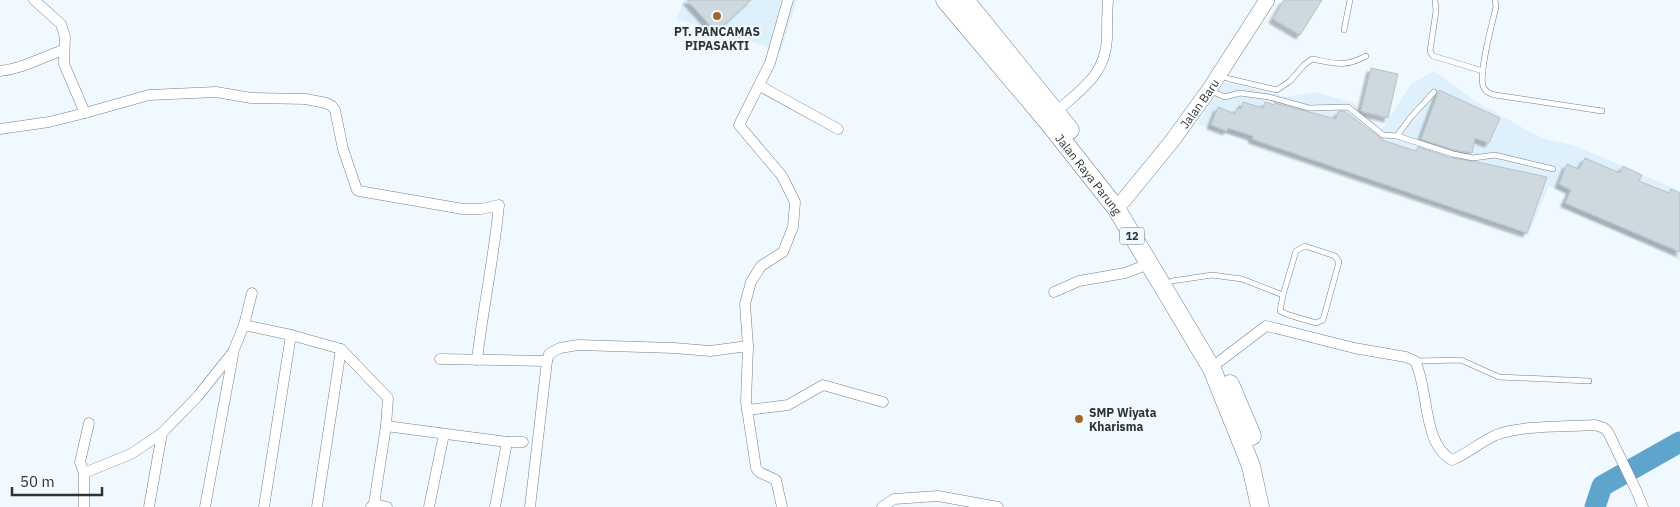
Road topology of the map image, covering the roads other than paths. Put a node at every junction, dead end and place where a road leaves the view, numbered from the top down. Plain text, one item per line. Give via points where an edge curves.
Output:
1 (34, 0) edge
2 (788, 0) edge
3 (945, 0) edge
4 (965, 0) edge
5 (1108, 0) edge
6 (1266, 0) edge
7 (1350, 0) edge
8 (1435, 0) edge
9 (1494, 0) edge
10 (1344, 30) dead end
11 (64, 50) junction
12 (1366, 56) dead end
13 (0, 70) edge
14 (1483, 71) junction
15 (1218, 74) junction
16 (760, 86) junction
17 (1209, 90) junction
18 (1434, 92) dead end
19 (1602, 111) dead end
20 (1056, 112) junction
21 (85, 113) junction
22 (0, 129) edge
23 (838, 129) dead end
24 (1397, 136) junction
25 (1553, 169) dead end
26 (1123, 201) junction
27 (1149, 264) junction
28 (1172, 281) junction
29 (1054, 292) dead end
30 (252, 293) dead end
31 (1283, 295) junction
32 (244, 325) junction
33 (291, 335) junction
34 (748, 346) junction
35 (341, 349) junction
36 (233, 352) junction
37 (440, 359) dead end
38 (477, 360) junction
39 (547, 361) junction
40 (1220, 361) junction
41 (1415, 361) junction
42 (1589, 381) dead end
43 (883, 402) dead end
44 (747, 410) junction
45 (90, 423) dead end
46 (386, 426) junction
47 (162, 433) junction
48 (444, 434) junction
49 (507, 442) junction
50 (523, 442) dead end
51 (84, 473) junction
52 (373, 506) edge
53 (84, 507) edge
54 (149, 507) edge
55 (206, 507) edge
56 (264, 507) edge
57 (317, 507) edge
58 (387, 507) edge
59 (429, 507) edge
60 (495, 507) edge
61 (530, 507) edge
62 (782, 507) edge
63 (882, 507) edge
64 (998, 507) edge
65 (1260, 507) edge
66 (1272, 507) edge
67 (1642, 507) edge

1 - 11 street via 61,24
2 - 16 street
3 - 27 highway, Jalan Raya Parung / 12 via 1116,208
4 - 20 highway, Jalan Raya Parung / 12
5 - 20 street via 1107,38 1101,67 1096,76
6 - 15 main road, Jalan Baru
7 - 10 lane
8 - 14 lane via 1430,52 1433,56
9 - 14 lane via 1496,7
11 - 13 street via 14,69
11 - 21 street via 64,64
12 - 15 lane via 1354,63 1339,64 1312,59 1277,90
14 - 19 lane via 1482,84 1489,94
15 - 17 main road, Jalan Baru
16 - 23 street
16 - 34 street via 739,125 782,176 794,202 793,227 783,252 761,266 751,282 745,304
17 - 24 lane via 1225,98 1240,93 1309,108 1348,107 1383,135
17 - 26 main road, Jalan Baru
18 - 24 lane
20 - 26 highway, Jalan Raya Parung / 12
21 - 22 street
21 - 38 street via 149,95 216,92 326,103 335,110 342,149 357,190 463,209 499,205
24 - 25 lane via 1453,154 1473,158 1495,155
26 - 28 highway, Jalan Raya Parung / 12
27 - 29 street via 1078,282
27 - 65 highway, Jalan Raya Parung / 12 via 1212,369 1251,466
28 - 31 lane via 1212,275 1242,279
28 - 40 highway, Jalan Raya Parung / 12
30 - 32 street
31 - 31 lane via 1280,311 1316,323 1323,320 1339,262 1336,256 1304,246 1296,251
32 - 33 street
32 - 36 street
33 - 35 street
33 - 56 street
34 - 39 street via 710,351 578,345 555,351
34 - 44 street
35 - 46 street via 388,398
35 - 57 street
36 - 47 street via 198,396
36 - 55 street
37 - 38 street
38 - 39 street
39 - 61 street
40 - 41 street via 1266,326
40 - 66 highway, Jalan Raya Parung / 12 via 1264,468
41 - 42 lane via 1461,360 1499,377
41 - 67 street via 1420,370 1430,424 1445,456 1452,460 1510,431 1595,425 1608,432
43 - 44 street via 821,385 788,405
44 - 62 street via 756,468 776,480
45 - 51 street via 80,462
46 - 48 street
46 - 52 street
47 - 51 street via 131,454
47 - 54 street
48 - 49 street
48 - 59 street
49 - 50 street
49 - 60 street
51 - 53 street
52 - 58 street
63 - 64 street via 894,499 938,496

